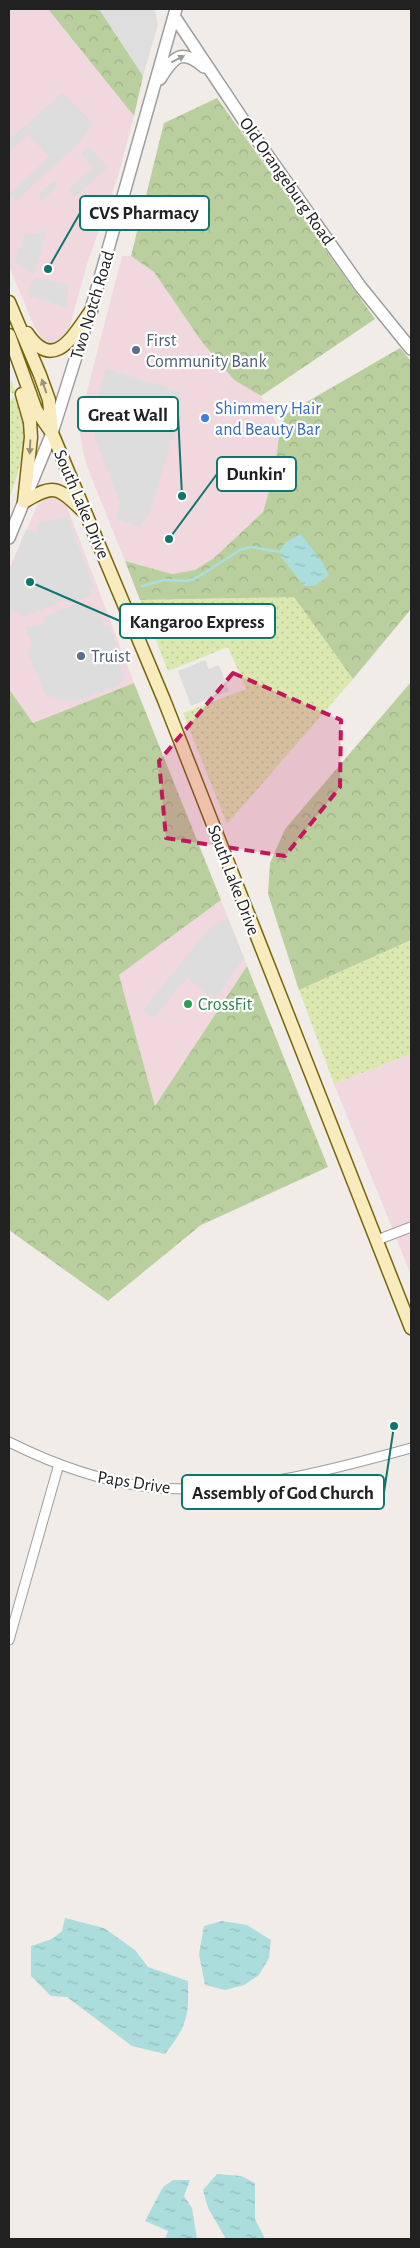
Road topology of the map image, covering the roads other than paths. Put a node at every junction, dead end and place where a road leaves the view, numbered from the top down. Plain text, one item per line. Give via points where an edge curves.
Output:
1 (173, 11) edge
2 (213, 74) junction
3 (153, 91) junction
4 (11, 308) edge
5 (91, 311) junction
6 (9, 335) edge
7 (411, 349) edge
8 (20, 365) junction
9 (52, 433) junction
10 (24, 502) junction
11 (87, 514) junction
12 (9, 538) edge
13 (411, 1227) edge
14 (377, 1240) junction
15 (411, 1328) edge
16 (9, 1442) edge
17 (411, 1448) edge
18 (59, 1464) junction
19 (9, 1640) edge

1 - 2 street, Old Orangeburg Road
1 - 3 street, Two Notch Road
3 -> 2 street via 171,62 181,56 191,56
2 - 7 street, Old Orangeburg Road via 360,286
3 - 5 street, Two Notch Road
4 - 5 main road via 33,342 50,351 64,346
9 -> 4 main road, South Lake Drive via 49,400
5 - 9 street, Two Notch Road
6 - 8 main road, South Lake Drive
8 - 9 main road, South Lake Drive via 36,410
8 -> 10 main road via 20,382 31,437
9 - 10 street, Two Notch Road
9 - 11 main road, South Lake Drive
10 - 11 main road via 44,490 54,489
10 - 12 street, Two Notch Road
11 - 14 main road, South Lake Drive via 164,700
13 - 14 street
14 - 15 main road, South Lake Drive
16 - 18 street, Paps Drive
17 - 18 street, Paps Drive via 282,1479 210,1489 150,1487 89,1475
18 - 19 street

